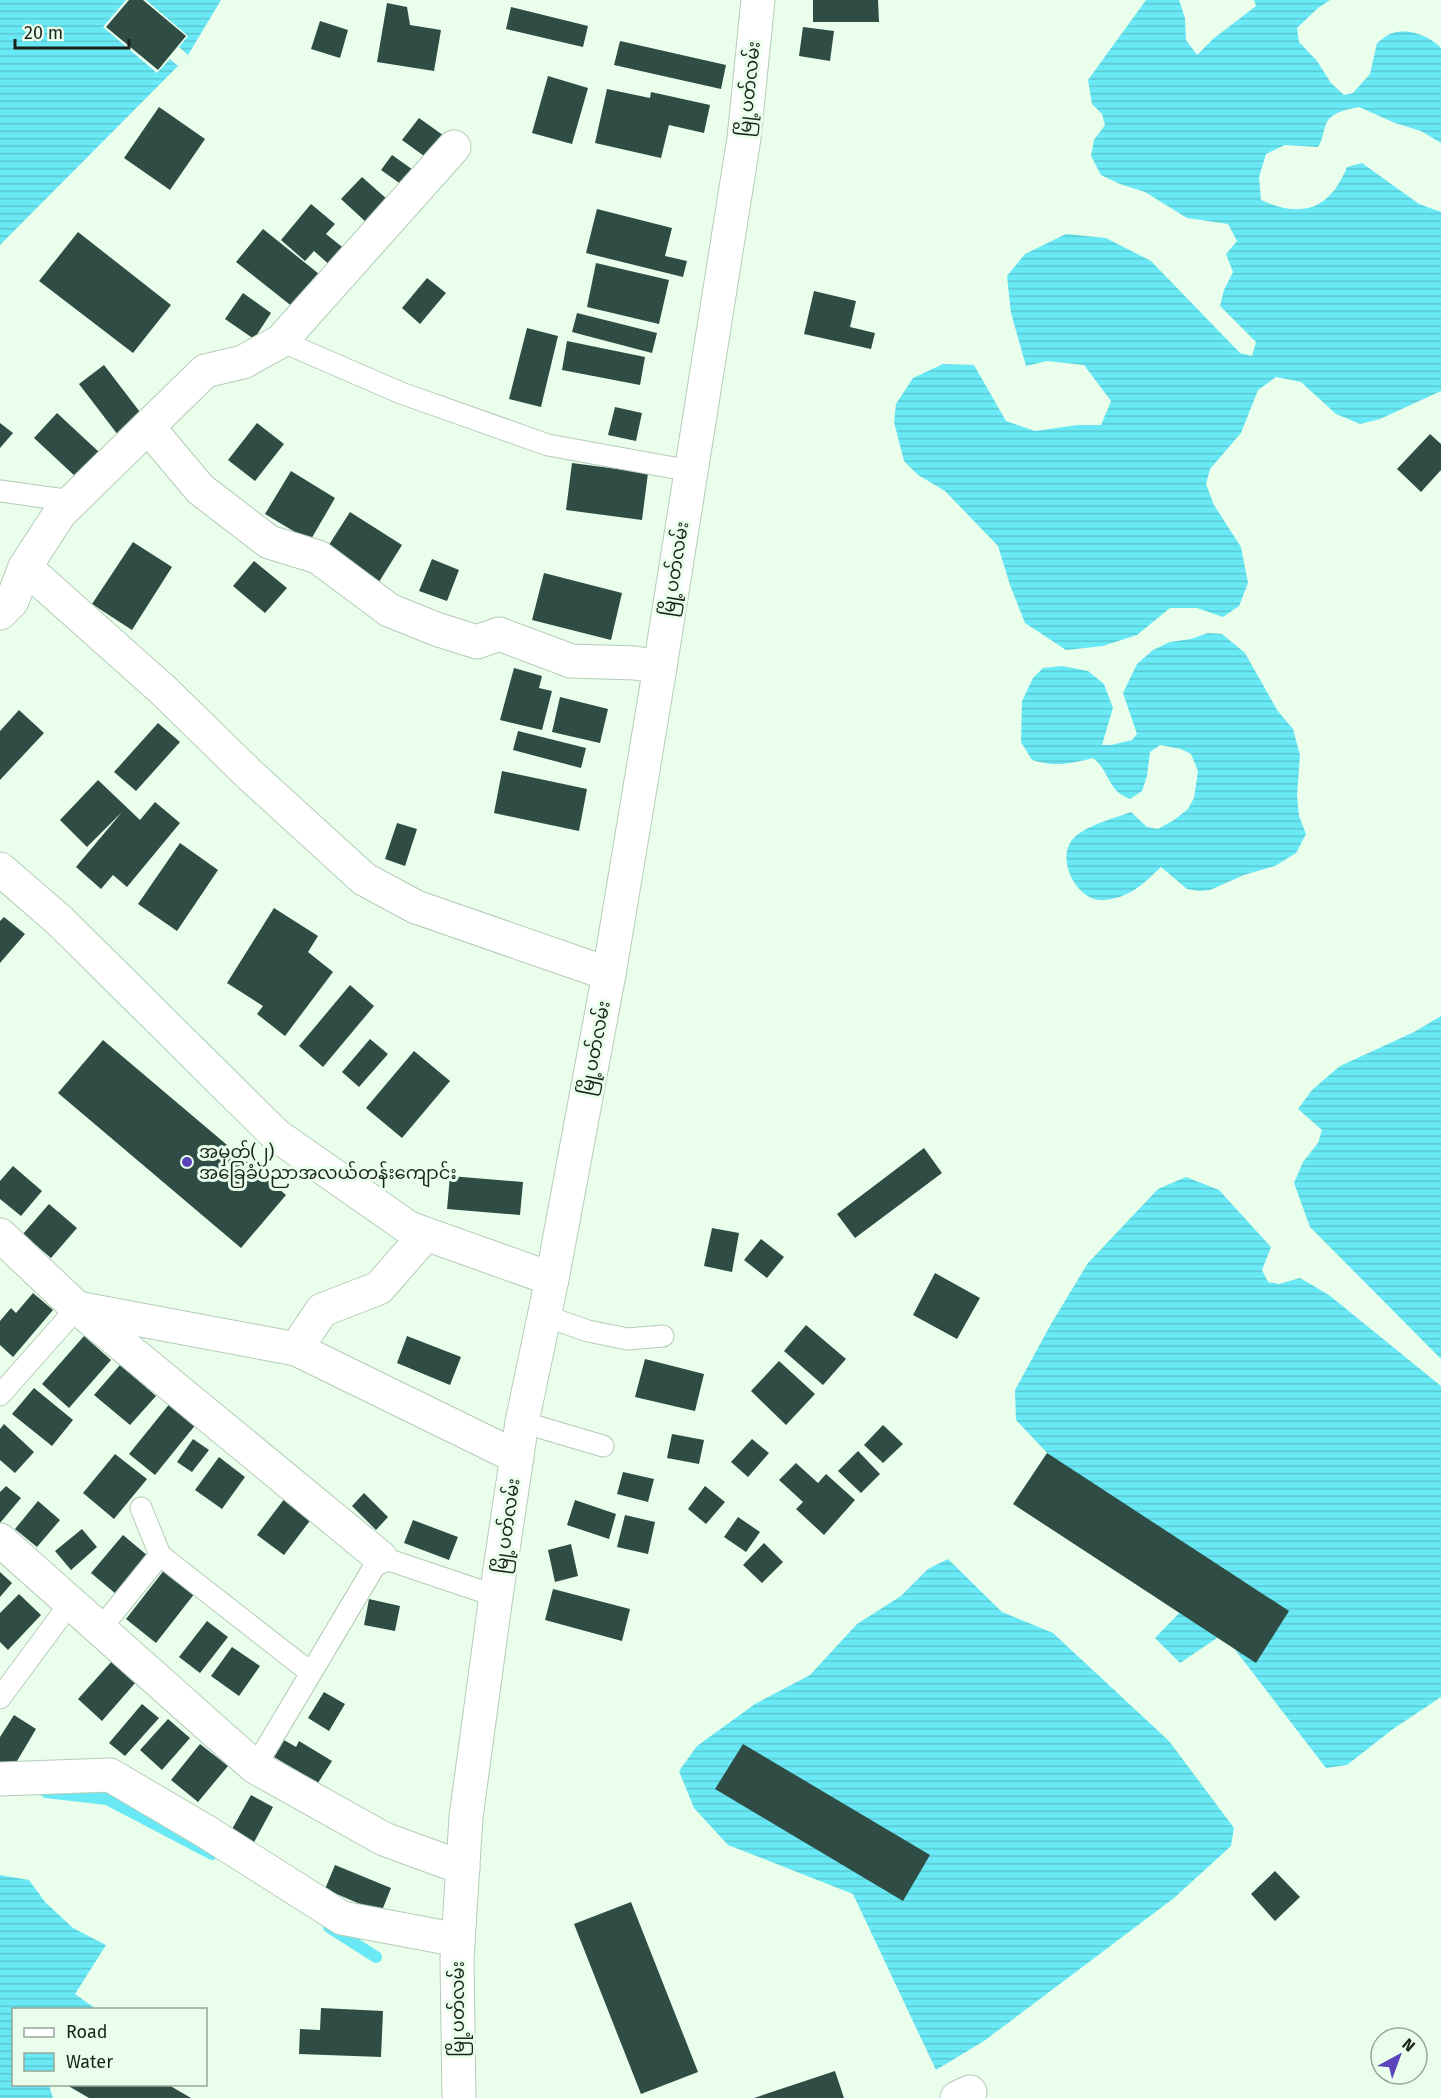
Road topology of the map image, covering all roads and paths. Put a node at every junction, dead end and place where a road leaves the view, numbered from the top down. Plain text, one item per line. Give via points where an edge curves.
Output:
1 (758, 0) edge
2 (454, 147) dead end
3 (281, 341) junction
4 (148, 427) junction
5 (691, 471) junction
6 (0, 491) edge
7 (72, 501) junction
8 (25, 567) junction
9 (4, 602) edge
10 (660, 667) junction
11 (0, 869) edge
12 (609, 974) junction
13 (426, 1234) junction
14 (0, 1235) edge
15 (552, 1279) junction
16 (77, 1308) junction
17 (545, 1316) junction
18 (663, 1336) dead end
19 (296, 1349) junction
20 (0, 1395) edge
21 (522, 1422) junction
22 (603, 1446) dead end
23 (517, 1458) junction
24 (141, 1508) dead end
25 (0, 1540) edge
26 (160, 1555) junction
27 (380, 1557) junction
28 (496, 1596) junction
29 (71, 1602) junction
30 (101, 1628) junction
31 (311, 1673) junction
32 (0, 1698) edge
33 (255, 1767) junction
34 (0, 1779) edge
35 (463, 1868) junction
36 (458, 1940) junction
37 (457, 2098) edge

1 - 5 street, မြို့ပတ်လမ်း via 744,138
2 - 3 street
3 - 4 street via 243,362 205,371
3 - 5 lane via 401,393 548,445
4 - 7 street
4 - 10 street via 200,489 269,542 318,557 389,610 477,642 500,634 571,661
5 - 10 street, မြို့ပတ်လမ်း
6 - 7 lane
7 - 8 street
8 - 9 street
8 - 12 street via 364,879 416,907
10 - 12 street, မြို့ပတ်လမ်း
11 - 13 street via 58,920 276,1135 409,1228
12 - 15 street, မြို့ပတ်လမ်း
13 - 15 street
13 - 19 street via 379,1288 322,1310
14 - 16 street
15 - 17 street, မြို့ပတ်လမ်း
16 - 19 street
16 - 20 lane
16 - 27 street
17 - 18 lane via 628,1339
17 - 21 street, မြို့ပတ်လမ်း
19 - 23 street
21 - 22 lane
21 - 23 street, မြို့ပတ်လမ်း
23 - 28 street, မြို့ပတ်လမ်း
24 - 26 lane
25 - 29 street
26 - 30 lane
26 - 31 lane
27 - 28 lane
27 - 31 lane
28 - 35 street, မြို့ပတ်လမ်း via 466,1817
29 - 30 street
29 - 32 lane
30 - 33 street
31 - 33 lane
33 - 35 street via 384,1839
34 - 36 street via 111,1775 342,1918
35 - 36 street, မြို့ပတ်လမ်း
36 - 37 street, မြို့ပတ်လမ်း

